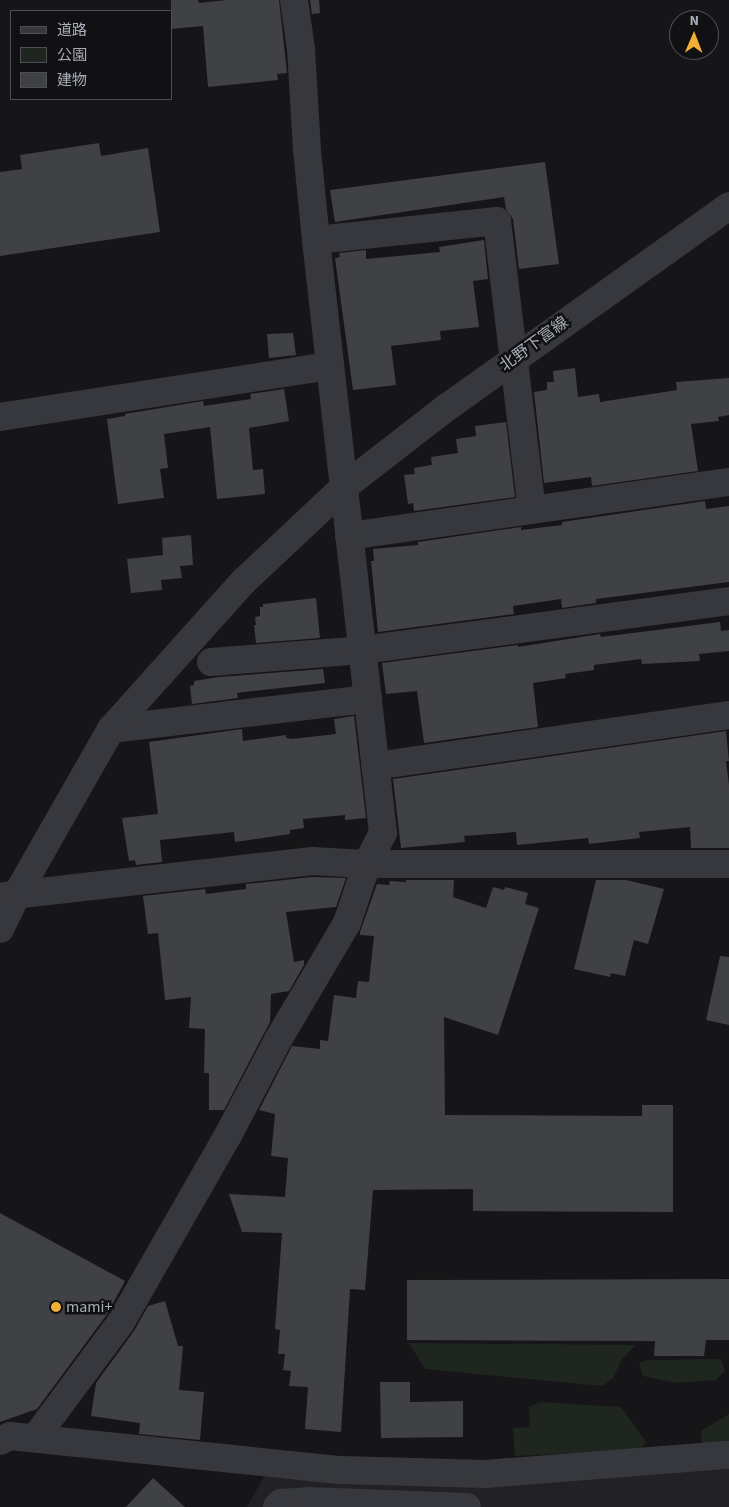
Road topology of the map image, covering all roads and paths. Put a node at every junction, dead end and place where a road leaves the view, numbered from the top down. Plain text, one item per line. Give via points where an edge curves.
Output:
1 (294, 0) edge
2 (729, 206) edge
3 (316, 240) junction
4 (514, 358) junction
5 (330, 366) junction
6 (0, 417) edge
7 (729, 482) edge
8 (344, 488) junction
9 (532, 510) junction
10 (349, 536) junction
11 (729, 602) edge
12 (362, 650) junction
13 (211, 662) dead end
14 (368, 698) junction
15 (729, 715) edge
16 (111, 729) junction
17 (375, 766) junction
18 (367, 864) junction
19 (729, 864) edge
20 (9, 895) edge
21 (0, 930) edge
22 (35, 1438) junction
23 (0, 1440) edge
24 (729, 1455) edge
25 (277, 1507) edge
26 (467, 1507) edge

1 - 3 street
2 - 4 street, 北野下富線
3 - 4 street via 497,221
3 - 5 street
4 - 8 street, 北野下富線
4 - 9 street
5 - 6 street
5 - 8 street
7 - 9 street
8 - 10 street
8 - 16 street, 北野下富線 via 244,581
9 - 10 street
10 - 12 street
11 - 12 street
12 - 13 street
12 - 14 street
14 - 16 street
14 - 17 street
15 - 17 street
16 - 20 street, 北野下富線
17 - 18 street via 383,833
18 - 19 street
18 - 20 street via 312,861
18 - 22 street via 347,923 121,1322
20 - 21 street, 北野下富線
22 - 23 street via 10,1436
22 - 24 street via 341,1470 485,1474
25 - 26 street via 281,1503 308,1501

